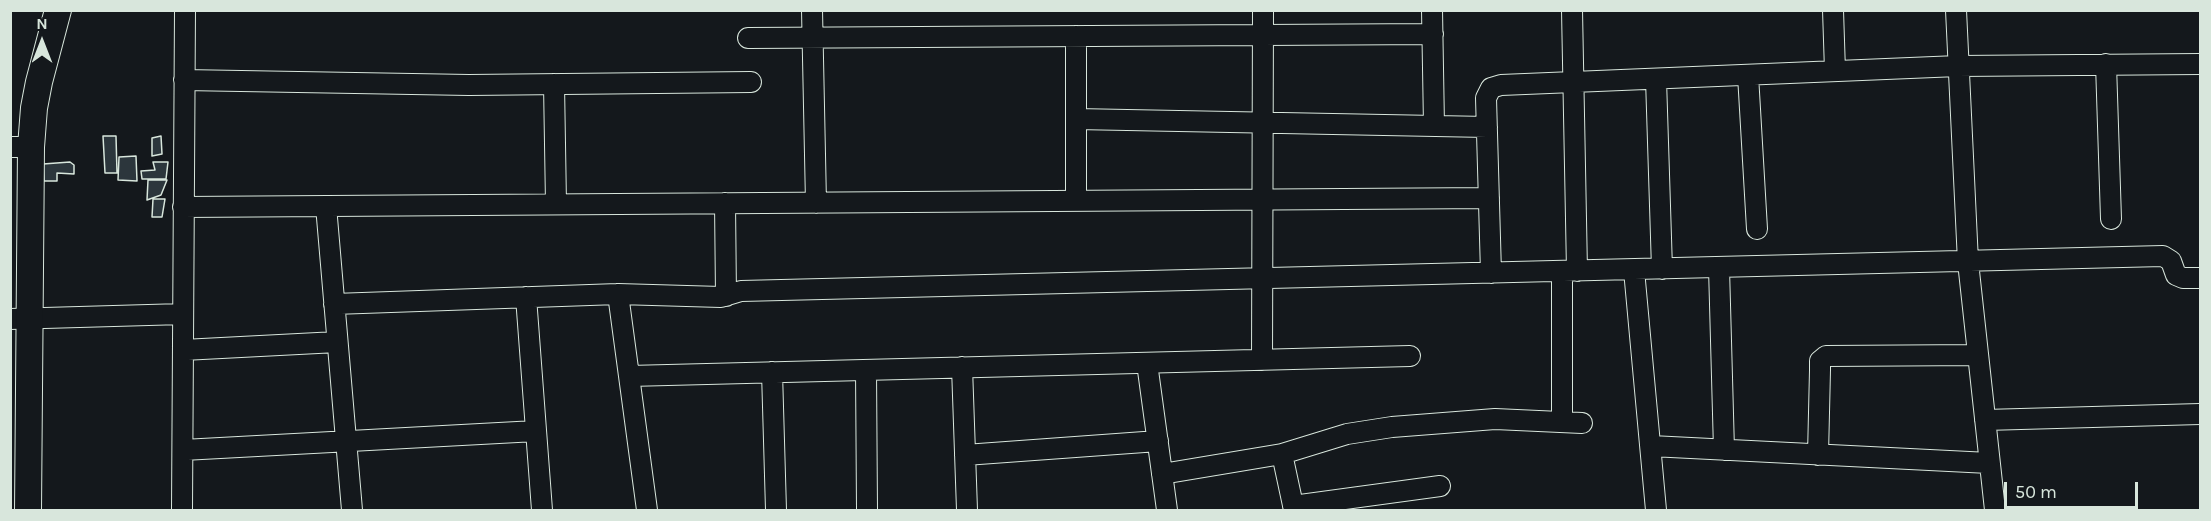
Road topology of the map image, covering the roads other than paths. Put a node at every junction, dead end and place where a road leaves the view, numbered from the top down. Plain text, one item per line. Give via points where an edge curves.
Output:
1 (58, 10) edge
2 (184, 10) edge
3 (812, 10) edge
4 (1263, 10) edge
5 (1432, 10) edge
6 (1572, 10) edge
7 (1833, 10) edge
8 (1956, 10) edge
9 (1432, 33) junction
10 (1263, 35) junction
11 (1076, 36) junction
12 (813, 37) junction
13 (748, 38) dead end
14 (2106, 64) junction
15 (2200, 64) edge
16 (1958, 66) junction
17 (1835, 71) junction
18 (1748, 75) junction
19 (1656, 79) junction
20 (184, 80) junction
21 (751, 82) dead end
22 (1573, 82) junction
23 (554, 84) junction
24 (1076, 119) junction
25 (1263, 123) junction
26 (1434, 126) junction
27 (1487, 127) junction
28 (21, 147) edge
29 (1489, 198) junction
30 (1263, 199) junction
31 (1076, 201) junction
32 (725, 203) junction
33 (816, 203) junction
34 (556, 204) junction
35 (326, 206) junction
36 (183, 207) junction
37 (2111, 219) dead end
38 (1757, 229) dead end
39 (1968, 262) junction
40 (1719, 268) junction
41 (1662, 269) junction
42 (1634, 270) junction
43 (1570, 271) junction
44 (1491, 273) junction
45 (1262, 278) junction
46 (2200, 278) edge
47 (618, 294) junction
48 (726, 296) junction
49 (526, 297) junction
50 (334, 304) junction
51 (183, 314) junction
52 (20, 318) edge
53 (337, 342) junction
54 (183, 350) junction
55 (1410, 356) dead end
56 (1978, 356) junction
57 (1262, 360) junction
58 (1147, 363) junction
59 (962, 367) junction
60 (866, 370) junction
61 (772, 372) junction
62 (629, 376) junction
63 (2200, 414) edge
64 (1985, 420) junction
65 (536, 431) junction
66 (346, 441) junction
67 (1158, 441) junction
68 (1650, 446) junction
69 (183, 450) junction
70 (1724, 450) junction
71 (1282, 454) junction
72 (965, 455) junction
73 (1818, 455) junction
74 (30, 458) junction
75 (1989, 463) junction
76 (1162, 474) junction
77 (1440, 486) dead end
78 (1293, 508) edge
79 (17, 510) edge
80 (28, 510) edge
81 (43, 510) edge
82 (182, 510) edge
83 (352, 510) edge
84 (542, 510) edge
85 (647, 510) edge
86 (776, 510) edge
87 (867, 510) edge
88 (967, 510) edge
89 (1167, 510) edge
90 (1656, 510) edge
91 (1995, 510) edge

1 - 28 main road
2 - 20 street
3 - 12 street
4 - 10 street
5 - 9 street
6 - 22 street
7 - 17 street
8 - 16 street
9 - 10 street
9 - 26 street
10 - 11 street
10 - 25 street
11 - 12 street
11 - 24 street
12 - 13 street
12 - 33 street
14 - 15 street
14 - 16 street
14 - 37 street
16 - 17 street
16 - 39 street
17 - 18 street
18 - 19 street
18 - 38 street
19 - 22 street
19 - 41 street
20 - 23 street
20 - 36 street
21 - 23 street
22 - 27 street via 1491,88 1486,98
22 - 43 street
23 - 34 street
24 - 25 street
24 - 31 street
25 - 26 street
25 - 30 street
26 - 27 street
27 - 29 street
28 - 52 main road
29 - 30 street
29 - 44 street
30 - 31 street
30 - 45 street
31 - 33 street
32 - 33 street
32 - 34 street
32 - 48 street
34 - 35 street
35 - 36 street
35 - 50 street
36 - 51 street
39 - 40 street
39 - 46 street via 2163,256 2171,261 2176,275
39 - 56 street
40 - 41 street
40 - 70 street
41 - 42 street
42 - 43 street
42 - 68 street
43 - 44 street
43 - 71 street via 1572,423 1495,419 1392,427 1347,434
44 - 45 street
45 - 48 street via 741,291
45 - 57 street
47 - 48 street
47 - 49 street
47 - 62 street
49 - 50 street
49 - 65 street
50 - 53 street
51 - 52 street
51 - 54 street
52 - 74 main road
53 - 54 street
53 - 66 street
54 - 69 street
55 - 57 street
56 - 64 street
56 - 73 street via 1826,356 1820,361
57 - 58 street
58 - 59 street
58 - 67 street
59 - 60 street
59 - 72 street
60 - 61 street
60 - 87 street
61 - 62 street
61 - 86 street
62 - 85 street
63 - 64 street
64 - 75 street
65 - 66 street
65 - 84 street
66 - 69 street
66 - 83 street
67 - 72 street
67 - 76 street
68 - 70 street
68 - 90 street
69 - 82 street
70 - 73 street
71 - 76 street
71 - 78 street
72 - 88 street
73 - 75 street
74 - 79 main road
74 - 80 main road
74 - 81 main road
75 - 91 street
76 - 89 street
77 - 78 street

